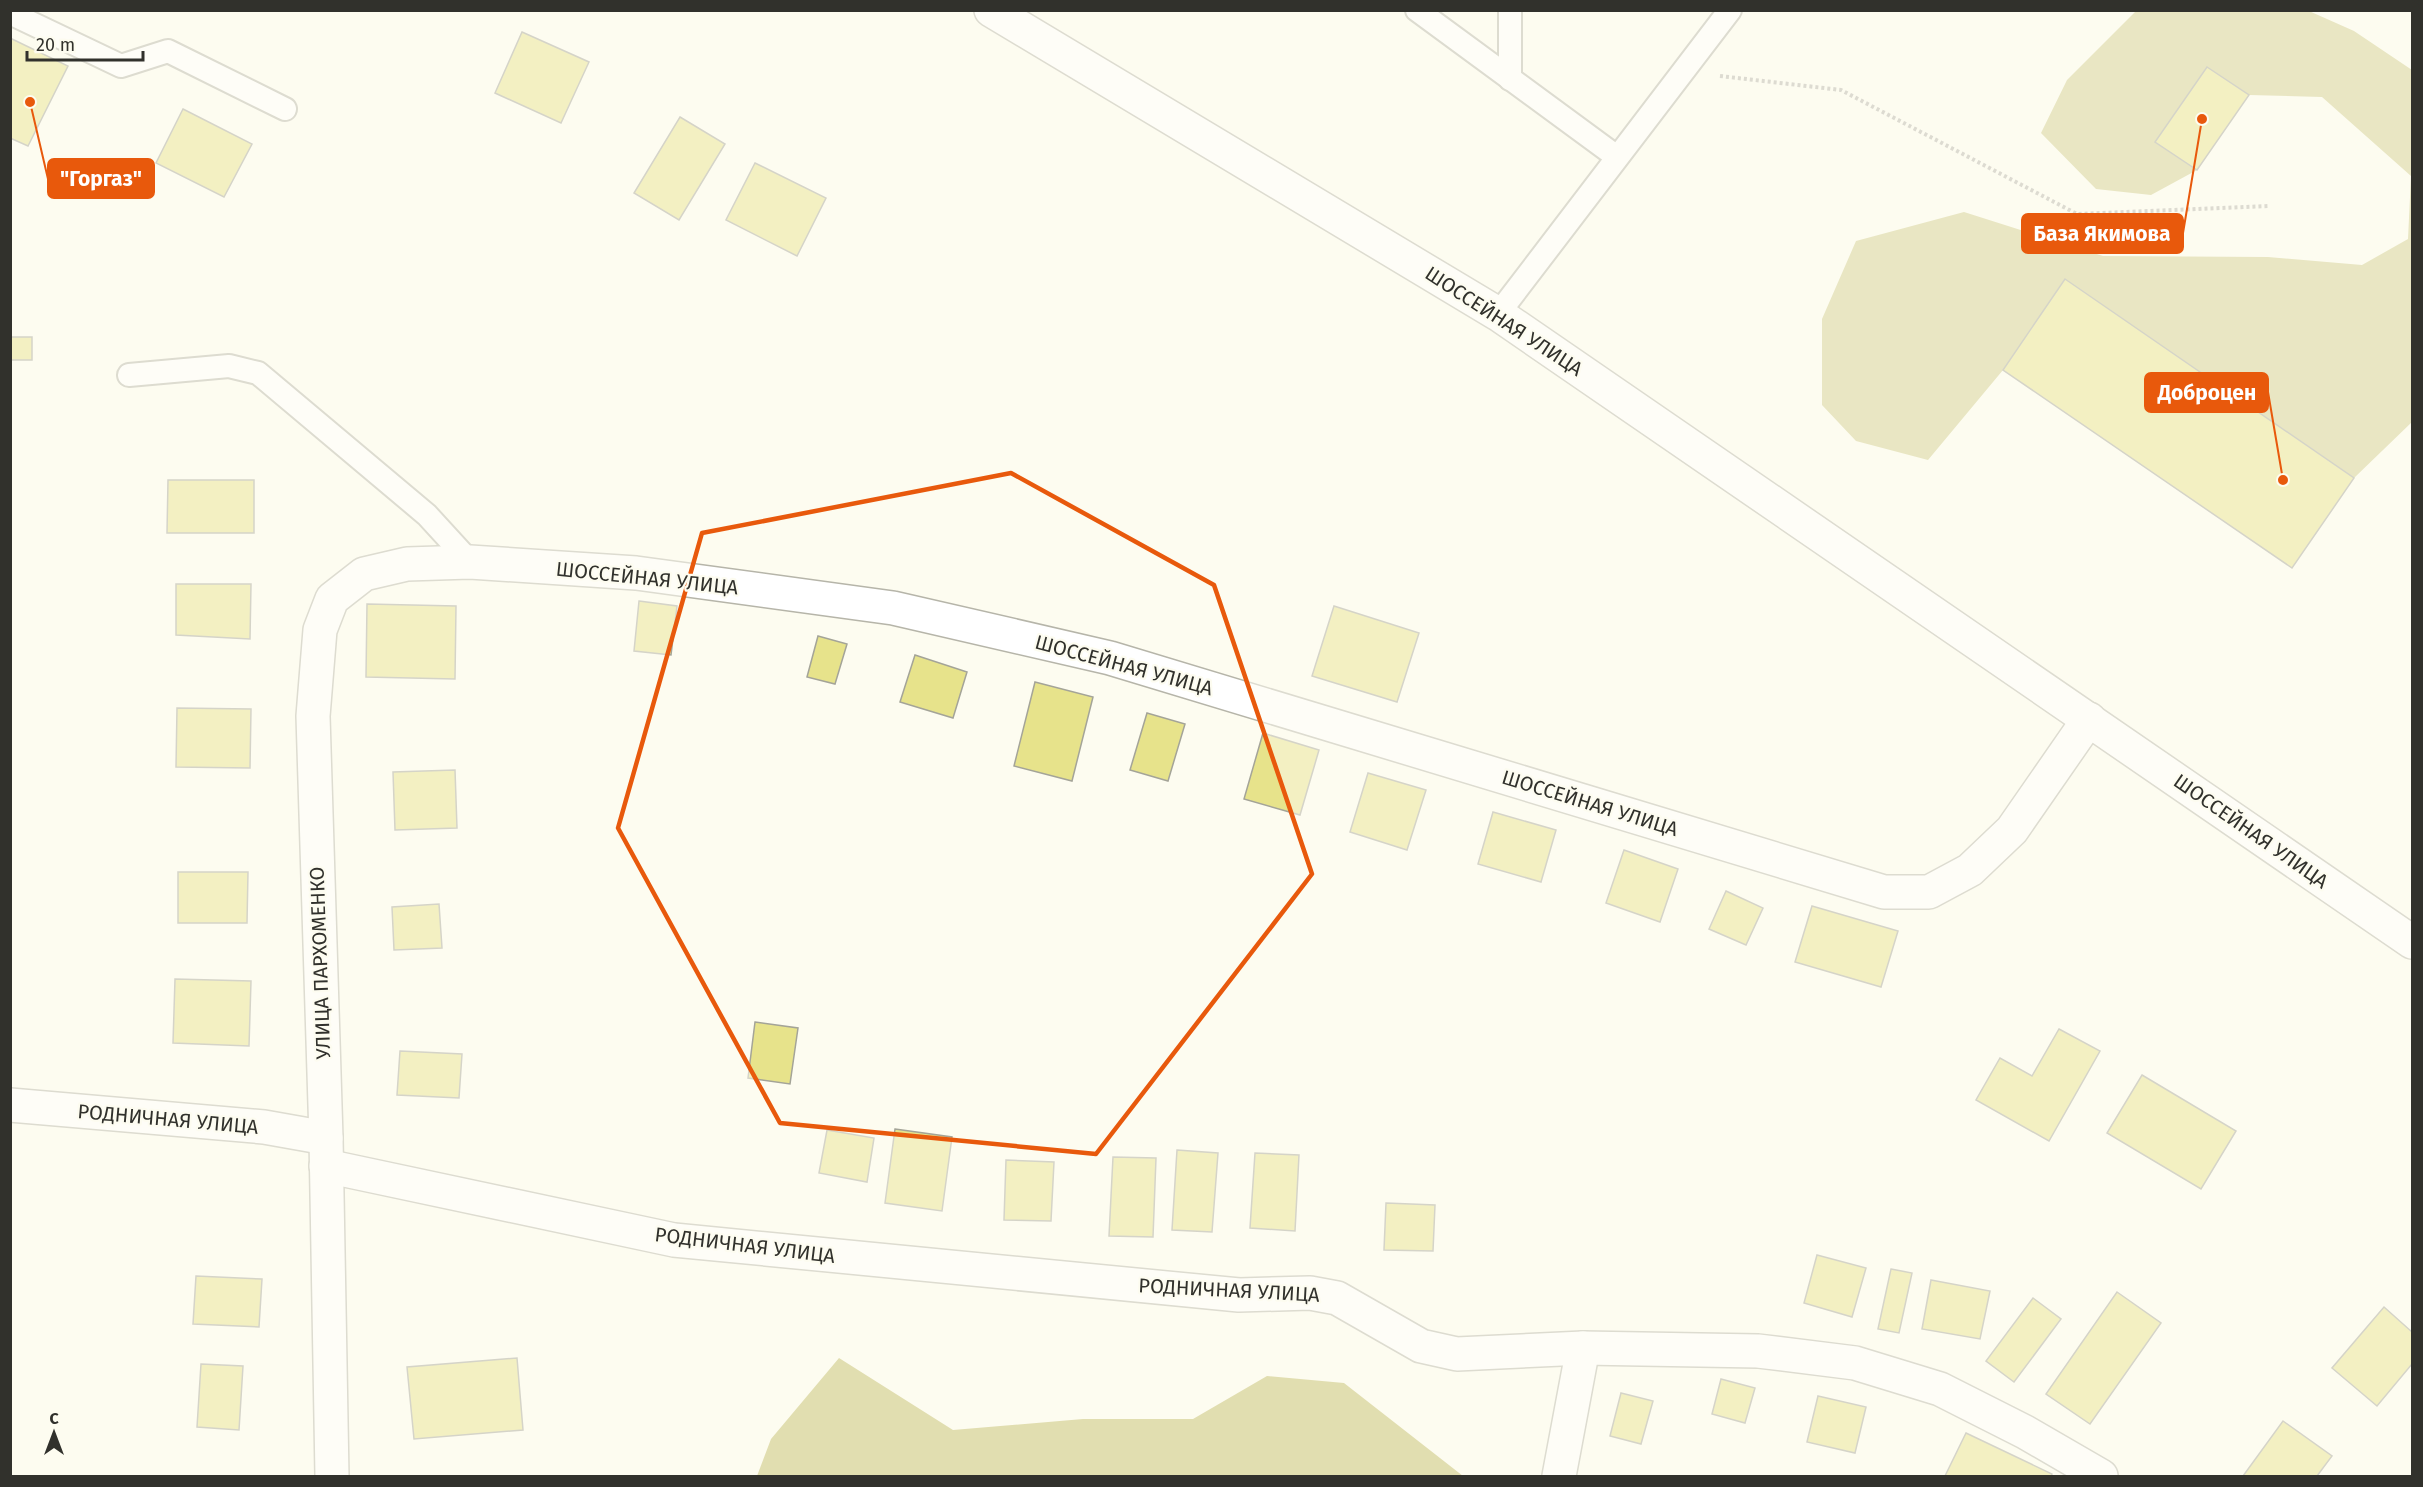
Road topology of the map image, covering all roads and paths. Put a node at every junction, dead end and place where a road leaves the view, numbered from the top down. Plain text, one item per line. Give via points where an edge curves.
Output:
1 (991, 10) edge
2 (1417, 10) edge
3 (1510, 10) edge
4 (1730, 10) edge
5 (10, 13) edge
6 (1683, 71) junction
7 (1510, 79) junction
8 (285, 109) dead end
9 (1617, 157) junction
10 (2268, 206) dead end
11 (1498, 314) junction
12 (129, 375) dead end
13 (470, 562) junction
14 (2089, 719) junction
15 (2412, 942) edge
16 (10, 1106) edge
17 (326, 1152) junction
18 (1583, 1348) junction
19 (332, 1476) edge
20 (1559, 1476) edge
21 (2101, 1476) edge

1 - 11 street, ШОССЕЙНАЯ УЛИЦА
2 - 7 lane
3 - 7 lane
4 - 6 lane
5 - 8 lane via 121,66 168,51
6 - 9 lane
6 - 10 path via 1841,90 2077,214
7 - 9 lane
9 - 11 lane
11 - 14 street, ШОССЕЙНАЯ УЛИЦА
12 - 13 lane via 229,366 258,373 427,514
13 - 14 street, ШОССЕЙНАЯ УЛИЦА via 636,573 893,608 1110,658 1884,892 1929,892 1970,870 2012,830
13 - 17 street, УЛИЦА ПАРХОМЕНКО via 407,564 364,574 332,599 320,630 312,716
14 - 15 street, ШОССЕЙНАЯ УЛИЦА
16 - 17 street, РОДНИЧНАЯ УЛИЦА via 264,1127
17 - 18 street, РОДНИЧНАЯ УЛИЦА via 674,1240 1239,1295 1310,1293 1336,1298 1421,1346 1448,1352
17 - 19 street, УЛИЦА ПАРХОМЕНКО
18 - 20 street
18 - 21 street, РОДНИЧНАЯ УЛИЦА via 1758,1351 1855,1363 1940,1389

